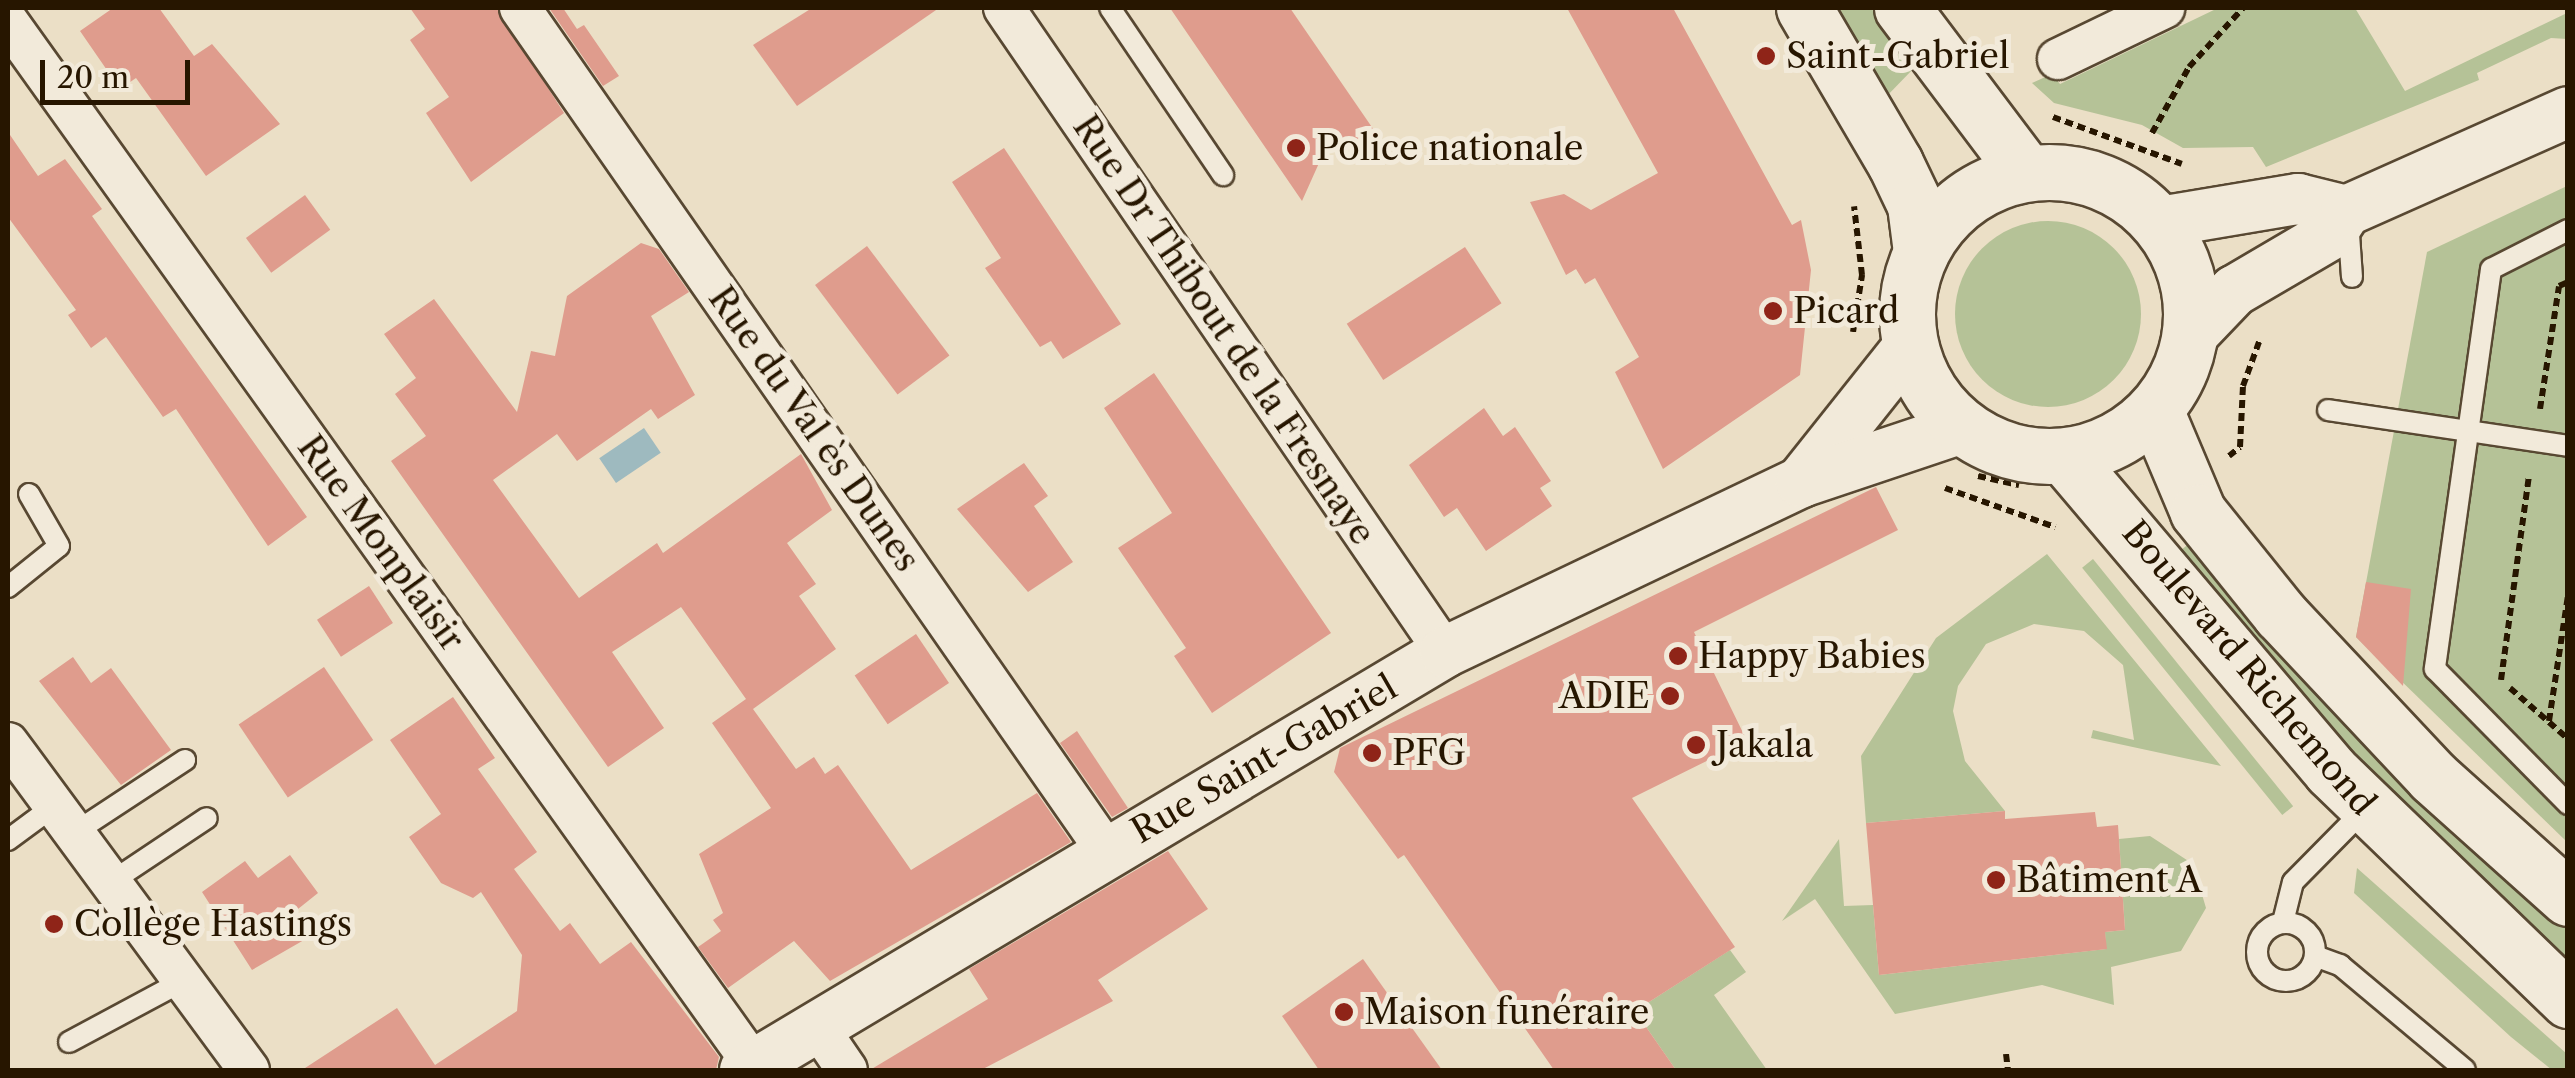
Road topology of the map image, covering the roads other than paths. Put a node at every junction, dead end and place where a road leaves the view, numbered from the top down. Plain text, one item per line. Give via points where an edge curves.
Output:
1 (520, 8) edge
2 (1004, 8) edge
3 (1110, 8) edge
4 (1804, 8) edge
5 (1902, 8) edge
6 (2164, 8) edge
7 (8, 22) edge
8 (2058, 59) dead end
9 (2568, 112) edge
10 (2024, 170) junction
11 (1223, 175) dead end
12 (2346, 210) junction
13 (2160, 222) junction
14 (2568, 230) edge
15 (1921, 252) junction
16 (2352, 277) dead end
17 (2190, 337) junction
18 (1909, 346) junction
19 (2155, 410) junction
20 (2328, 410) dead end
21 (2468, 432) junction
22 (2568, 446) edge
23 (1961, 450) junction
24 (2049, 474) junction
25 (1801, 482) junction
26 (28, 494) dead end
27 (8, 587) edge
28 (1444, 652) junction
29 (8, 743) edge
30 (185, 760) dead end
31 (2568, 804) edge
32 (2366, 808) junction
33 (207, 818) dead end
34 (64, 820) junction
35 (8, 840) edge
36 (1106, 852) junction
37 (111, 882) junction
38 (2568, 898) edge
39 (2283, 922) junction
40 (2315, 956) junction
41 (182, 980) junction
42 (2568, 1000) edge
43 (817, 1026) junction
44 (69, 1042) dead end
45 (750, 1068) edge
46 (249, 1070) edge
47 (847, 1070) edge
48 (2465, 1070) edge

1 - 36 street, Rue du Val ès Dunes
2 - 28 street, Rue Dr Thibout de la Fresnaye
3 - 11 lane
4 - 15 main road via 1890,151 1915,204
5 - 10 main road
6 - 8 street
7 - 45 street, Rue Monplaisir
9 - 12 street
10 - 13 main road via 2098,181
10 - 15 main road via 1958,204
12 - 13 street via 2298,199
12 - 16 lane
12 - 17 street via 2331,234 2234,290
13 - 17 main road via 2185,272
14 - 21 lane via 2491,269
15 - 18 main road via 1907,299
17 - 19 main road
18 - 23 main road
18 - 25 street, Rue Saint-Gabriel
19 - 24 main road via 2119,439
19 - 38 main road, Boulevard Richemond via 2198,512 2280,614 2433,777
20 - 21 lane
21 - 22 lane
21 - 31 lane via 2434,669
23 - 24 main road via 1994,447
23 - 25 street, Rue Saint-Gabriel
24 - 32 main road, Boulevard Richemond
25 - 28 street, Rue Saint-Gabriel
26 - 27 lane via 60,546
28 - 36 street, Rue Saint-Gabriel
29 - 34 street
30 - 34 lane
32 - 39 lane via 2294,882
32 - 42 main road, Boulevard Richemond
33 - 37 lane
34 - 35 lane
34 - 37 street
36 - 43 street, Rue Saint-Gabriel
37 - 41 street
39 - 40 lane via 2307,931
39 - 40 lane via 2259,938 2266,974 2300,978
40 - 48 lane via 2340,965
41 - 44 lane
41 - 46 street
43 - 45 street, Rue Saint-Gabriel
43 - 47 street

